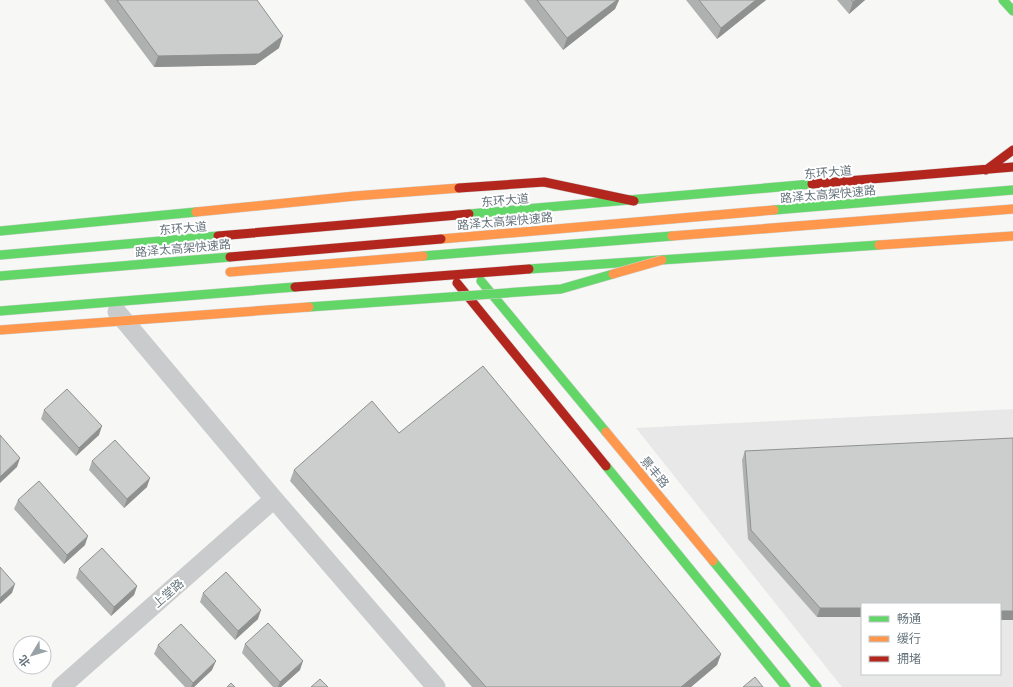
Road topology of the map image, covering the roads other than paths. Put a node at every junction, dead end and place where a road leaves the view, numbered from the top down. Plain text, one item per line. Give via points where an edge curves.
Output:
1 (1003, 0) edge
2 (1013, 11) edge
3 (1013, 150) edge
4 (1013, 167) edge
5 (986, 170) junction
6 (1013, 190) edge
7 (634, 201) junction
8 (1013, 209) edge
9 (0, 231) edge
10 (1013, 236) edge
11 (0, 255) edge
12 (662, 260) junction
13 (223, 272) dead end
14 (475, 273) junction
15 (0, 276) edge
16 (451, 276) junction
17 (109, 302) junction
18 (0, 311) edge
19 (0, 330) edge
20 (274, 499) junction
21 (61, 687) edge
22 (436, 687) edge
23 (786, 687) edge
24 (817, 687) edge

1 - 2 main road
3 - 5 main road
4 - 5 main road, 东环大道
5 - 7 main road, 东环大道
6 - 15 main road, 路泽太高架快速路
7 - 9 main road via 544,182 355,196
7 - 11 main road, 东环大道
8 - 13 main road
10 - 12 main road
12 - 14 main road
12 - 19 main road, bridge via 561,289
14 - 16 main road
14 - 24 main road, 景丰路
16 - 17 main road
16 - 23 main road
17 - 18 main road
17 - 20 street
20 - 21 street, 上堂路
20 - 22 street

